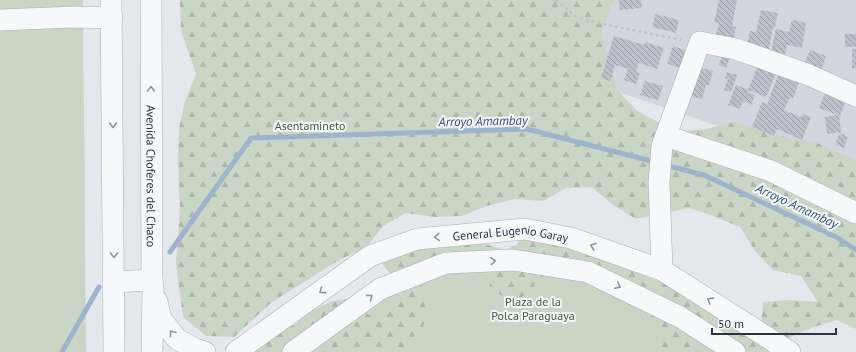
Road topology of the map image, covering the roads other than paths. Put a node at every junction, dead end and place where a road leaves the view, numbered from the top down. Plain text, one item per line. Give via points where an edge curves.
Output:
1 (151, 0) edge
2 (112, 9) edge
3 (0, 20) edge
4 (856, 96) edge
5 (664, 141) junction
6 (856, 213) edge
7 (662, 270) junction
8 (114, 282) junction
9 (153, 284) junction
10 (114, 352) edge
11 (152, 352) edge
12 (205, 352) edge
13 (236, 352) edge
14 (293, 352) edge
15 (736, 352) edge
16 (790, 352) edge

9 -> 1 street, Avenida Choferes del Chaco
2 - 3 street via 75,17
2 -> 8 street
4 - 5 street via 809,75 736,49 700,42
5 - 6 street via 771,171
5 - 7 street via 659,182
7 -> 13 street, General Eugenio Garay via 571,238 525,229 417,239 370,256
16 -> 7 street, General Eugenio Garay
8 - 9 street
8 - 10 street
9 - 11 street, Avenida Choferes del Chaco
12 -> 9 street via 177,339 161,319
14 -> 15 street, General Eugenio Garay via 380,289 446,263 513,260 588,272 680,317

